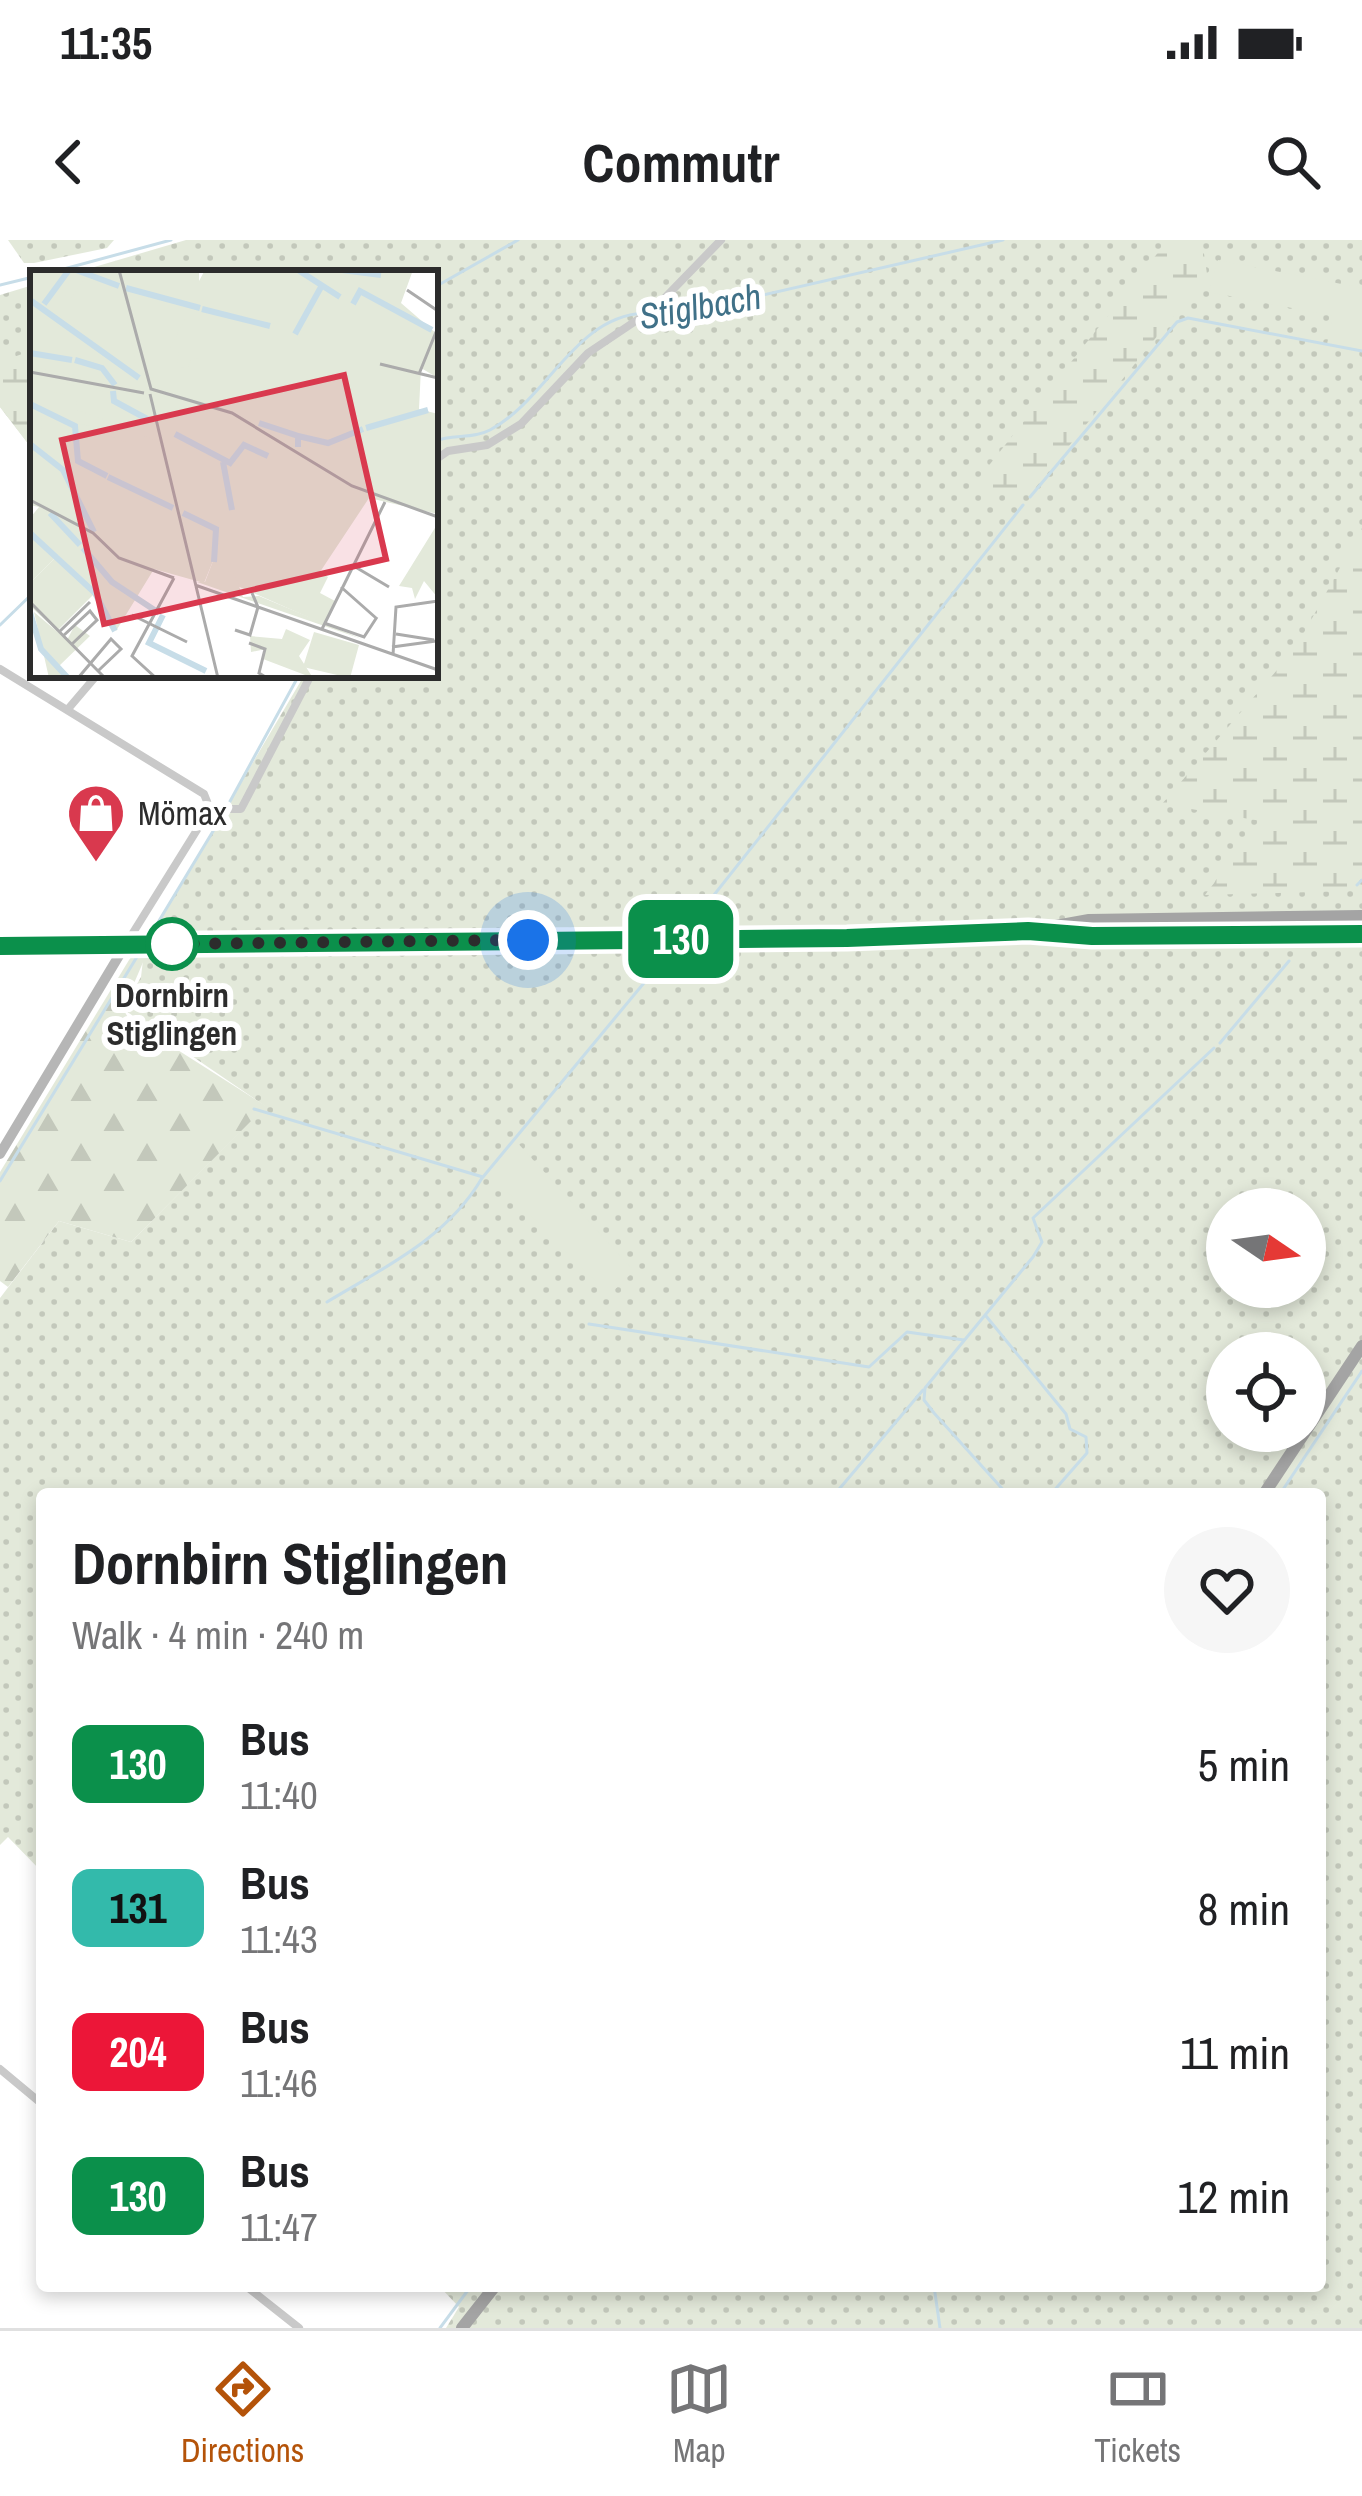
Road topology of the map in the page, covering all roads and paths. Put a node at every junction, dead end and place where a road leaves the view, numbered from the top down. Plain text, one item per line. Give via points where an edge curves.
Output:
1 (721, 240) edge
2 (438, 459) edge
3 (0, 669) edge
4 (94, 678) edge
5 (309, 678) edge
6 (68, 709) junction
7 (214, 808) junction
8 (1362, 916) edge
9 (1028, 931) junction
10 (1362, 934) edge
11 (130, 944) junction
12 (0, 946) edge
13 (0, 1154) edge
14 (1362, 1346) edge
15 (1268, 1488) edge
16 (4, 2072) edge
17 (0, 2085) edge
18 (36, 2099) edge
19 (253, 2292) edge
20 (490, 2292) edge
21 (298, 2328) edge
22 (462, 2328) edge

1 - 2 street via 656,308 588,353 505,436
3 - 6 street
4 - 6 street
5 - 7 street via 241,808
6 - 7 street
7 - 11 street
8 - 9 main road via 1089,920
9 - 10 main road
9 - 11 main road
11 - 12 main road
11 - 13 main road
14 - 15 main road
16 - 17 street
16 - 18 street
19 - 21 street
20 - 22 main road

